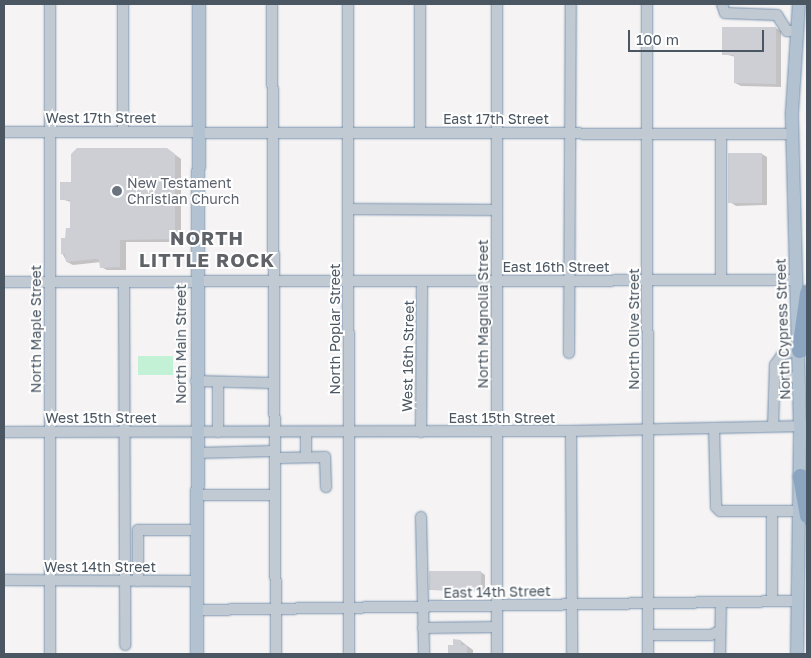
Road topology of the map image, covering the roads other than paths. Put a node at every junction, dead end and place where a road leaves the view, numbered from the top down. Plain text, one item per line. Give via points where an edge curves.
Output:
1 (50, 4) edge
2 (123, 4) edge
3 (199, 4) edge
4 (272, 4) edge
5 (348, 4) edge
6 (420, 4) edge
7 (497, 4) edge
8 (571, 4) edge
9 (647, 4) edge
10 (722, 4) edge
11 (798, 4) edge
12 (758, 9) edge
13 (798, 30) junction
14 (4, 132) edge
15 (50, 132) junction
16 (123, 132) junction
17 (198, 132) junction
18 (271, 133) junction
19 (348, 133) junction
20 (420, 133) junction
21 (497, 133) junction
22 (570, 134) junction
23 (647, 134) junction
24 (721, 134) junction
25 (793, 134) junction
26 (348, 208) junction
27 (497, 210) junction
28 (647, 280) junction
29 (721, 280) junction
30 (796, 280) junction
31 (348, 281) junction
32 (422, 281) junction
33 (497, 281) junction
34 (569, 281) junction
35 (4, 282) edge
36 (50, 282) junction
37 (124, 282) junction
38 (196, 282) junction
39 (272, 282) junction
40 (807, 293) edge
41 (799, 350) junction
42 (568, 353) dead end
43 (775, 366) junction
44 (800, 379) junction
45 (196, 382) junction
46 (218, 382) junction
47 (274, 383) junction
48 (773, 426) junction
49 (804, 426) edge
50 (714, 428) junction
51 (648, 429) junction
52 (497, 431) junction
53 (571, 431) junction
54 (4, 432) edge
55 (50, 432) junction
56 (124, 432) junction
57 (198, 432) junction
58 (218, 432) junction
59 (274, 432) junction
60 (306, 432) junction
61 (349, 432) junction
62 (421, 432) junction
63 (197, 453) junction
64 (277, 455) junction
65 (306, 458) junction
66 (800, 476) joint
67 (326, 487) dead end
68 (197, 495) junction
69 (274, 495) junction
70 (772, 511) junction
71 (803, 513) edge
72 (421, 517) dead end
73 (197, 530) junction
74 (4, 580) edge
75 (50, 581) junction
76 (125, 581) junction
77 (138, 581) junction
78 (197, 581) junction
79 (772, 601) junction
80 (797, 601) junction
81 (721, 602) junction
82 (648, 603) junction
83 (572, 604) junction
84 (497, 606) junction
85 (423, 607) junction
86 (349, 608) junction
87 (276, 609) junction
88 (197, 610) junction
89 (497, 627) junction
90 (423, 628) junction
91 (720, 632) junction
92 (648, 635) junction
93 (125, 645) dead end
94 (50, 654) edge
95 (197, 654) edge
96 (276, 654) edge
97 (349, 654) edge
98 (424, 654) edge
99 (497, 654) edge
100 (572, 654) edge
101 (648, 654) edge
102 (720, 654) edge
103 (797, 654) edge

1 - 15 street, North Maple Street
2 - 16 street
3 - 17 main road, North Main Street
4 - 18 street
5 - 19 street, North Poplar Street
6 - 20 street
7 - 21 street, North Magnolia Street
8 - 22 street
9 - 23 street, North Olive Street
10 - 12 street via 724,13
11 - 13 main road, North Cypress Street
12 - 13 street via 777,14 787,31
13 - 25 main road, North Cypress Street
14 - 15 street, West 17th Street
15 - 16 street, West 17th Street
15 - 36 street, North Maple Street
16 - 17 street, West 17th Street
17 - 18 street, East 17th Street
17 - 38 main road, North Main Street
18 - 19 street, East 17th Street
18 - 39 street
19 - 20 street, East 17th Street
19 - 26 street, North Poplar Street
20 - 21 street, East 17th Street
21 - 22 street, East 17th Street
21 - 27 street, North Magnolia Street
22 - 23 street, East 17th Street
22 - 34 street
23 - 24 street, East 17th Street
23 - 28 street, North Olive Street
24 - 25 street, East 17th Street
24 - 29 street
25 - 30 main road, North Cypress Street
26 - 27 street
26 - 31 street, North Poplar Street
27 - 33 street, North Magnolia Street
28 - 29 street, East 16th Street
28 - 34 street, East 16th Street
28 - 51 street, North Olive Street
29 - 30 street, East 16th Street
30 - 41 main road, North Cypress Street
31 - 32 street, East 16th Street
31 - 39 street, East 16th Street
31 - 61 street, North Poplar Street
32 - 33 street, East 16th Street
32 - 62 street, West 16th Street
33 - 34 street, East 16th Street
33 - 52 street, North Magnolia Street
34 - 42 street
35 - 36 street
36 - 37 street
36 - 55 street, North Maple Street
37 - 38 street
37 - 56 street
38 - 39 street, East 16th Street
38 - 45 main road, North Main Street
39 - 47 street
40 - 41 highway
41 - 43 street via 782,355
41 - 44 main road, North Cypress Street
43 - 44 street via 782,375
43 - 48 street
44 - 49 main road, North Cypress Street
45 - 46 street
45 - 57 main road, North Main Street
46 - 47 street
46 - 58 street
47 - 59 street
48 - 49 street, East 15th Street
48 - 50 street, East 15th Street
49 - 66 main road, North Cypress Street
50 - 51 street, East 15th Street
50 - 70 street via 716,507 720,511
51 - 53 street, East 15th Street
51 - 82 street, North Olive Street
52 - 53 street, East 15th Street
52 - 62 street, East 15th Street
52 - 84 street, North Magnolia Street
53 - 83 street
54 - 55 street, West 15th Street
55 - 56 street, West 15th Street
55 - 75 street, North Maple Street
56 - 57 street, West 15th Street
56 - 76 street
57 - 58 street, East 15th Street
57 - 63 main road, North Main Street
58 - 59 street, East 15th Street
59 - 60 street, East 15th Street
59 - 64 street
60 - 61 street, East 15th Street
60 - 65 street
61 - 62 street, East 15th Street
61 - 86 street, North Poplar Street
63 - 64 street
63 - 68 main road, North Main Street
64 - 65 street
64 - 69 street
65 - 67 street via 325,457
66 - 71 highway
68 - 69 street
68 - 73 main road, North Main Street
69 - 87 street
70 - 71 street
70 - 79 street
71 - 80 main road
72 - 85 street
73 - 77 street via 138,530
73 - 78 main road, North Main Street
74 - 75 street, West 14th Street
75 - 76 street, West 14th Street
75 - 94 street, North Maple Street
76 - 77 street, West 14th Street
76 - 93 street
77 - 78 street, West 14th Street
78 - 88 main road, North Main Street
79 - 80 street, East 14th Street
79 - 81 street, East 14th Street
80 - 103 main road
81 - 82 street, East 14th Street
81 - 91 street
82 - 83 street, East 14th Street
82 - 92 street, North Olive Street
83 - 84 street, East 14th Street
83 - 100 street
84 - 85 street, East 14th Street
84 - 89 street, North Magnolia Street
85 - 86 street, East 14th Street
85 - 90 street
86 - 87 street, East 14th Street
86 - 97 street, North Poplar Street
87 - 88 street, East 14th Street
87 - 96 street
88 - 95 main road, North Main Street
89 - 90 street
89 - 99 street, North Magnolia Street
90 - 98 street
91 - 92 street via 711,635
91 - 102 street
92 - 101 street, North Olive Street

